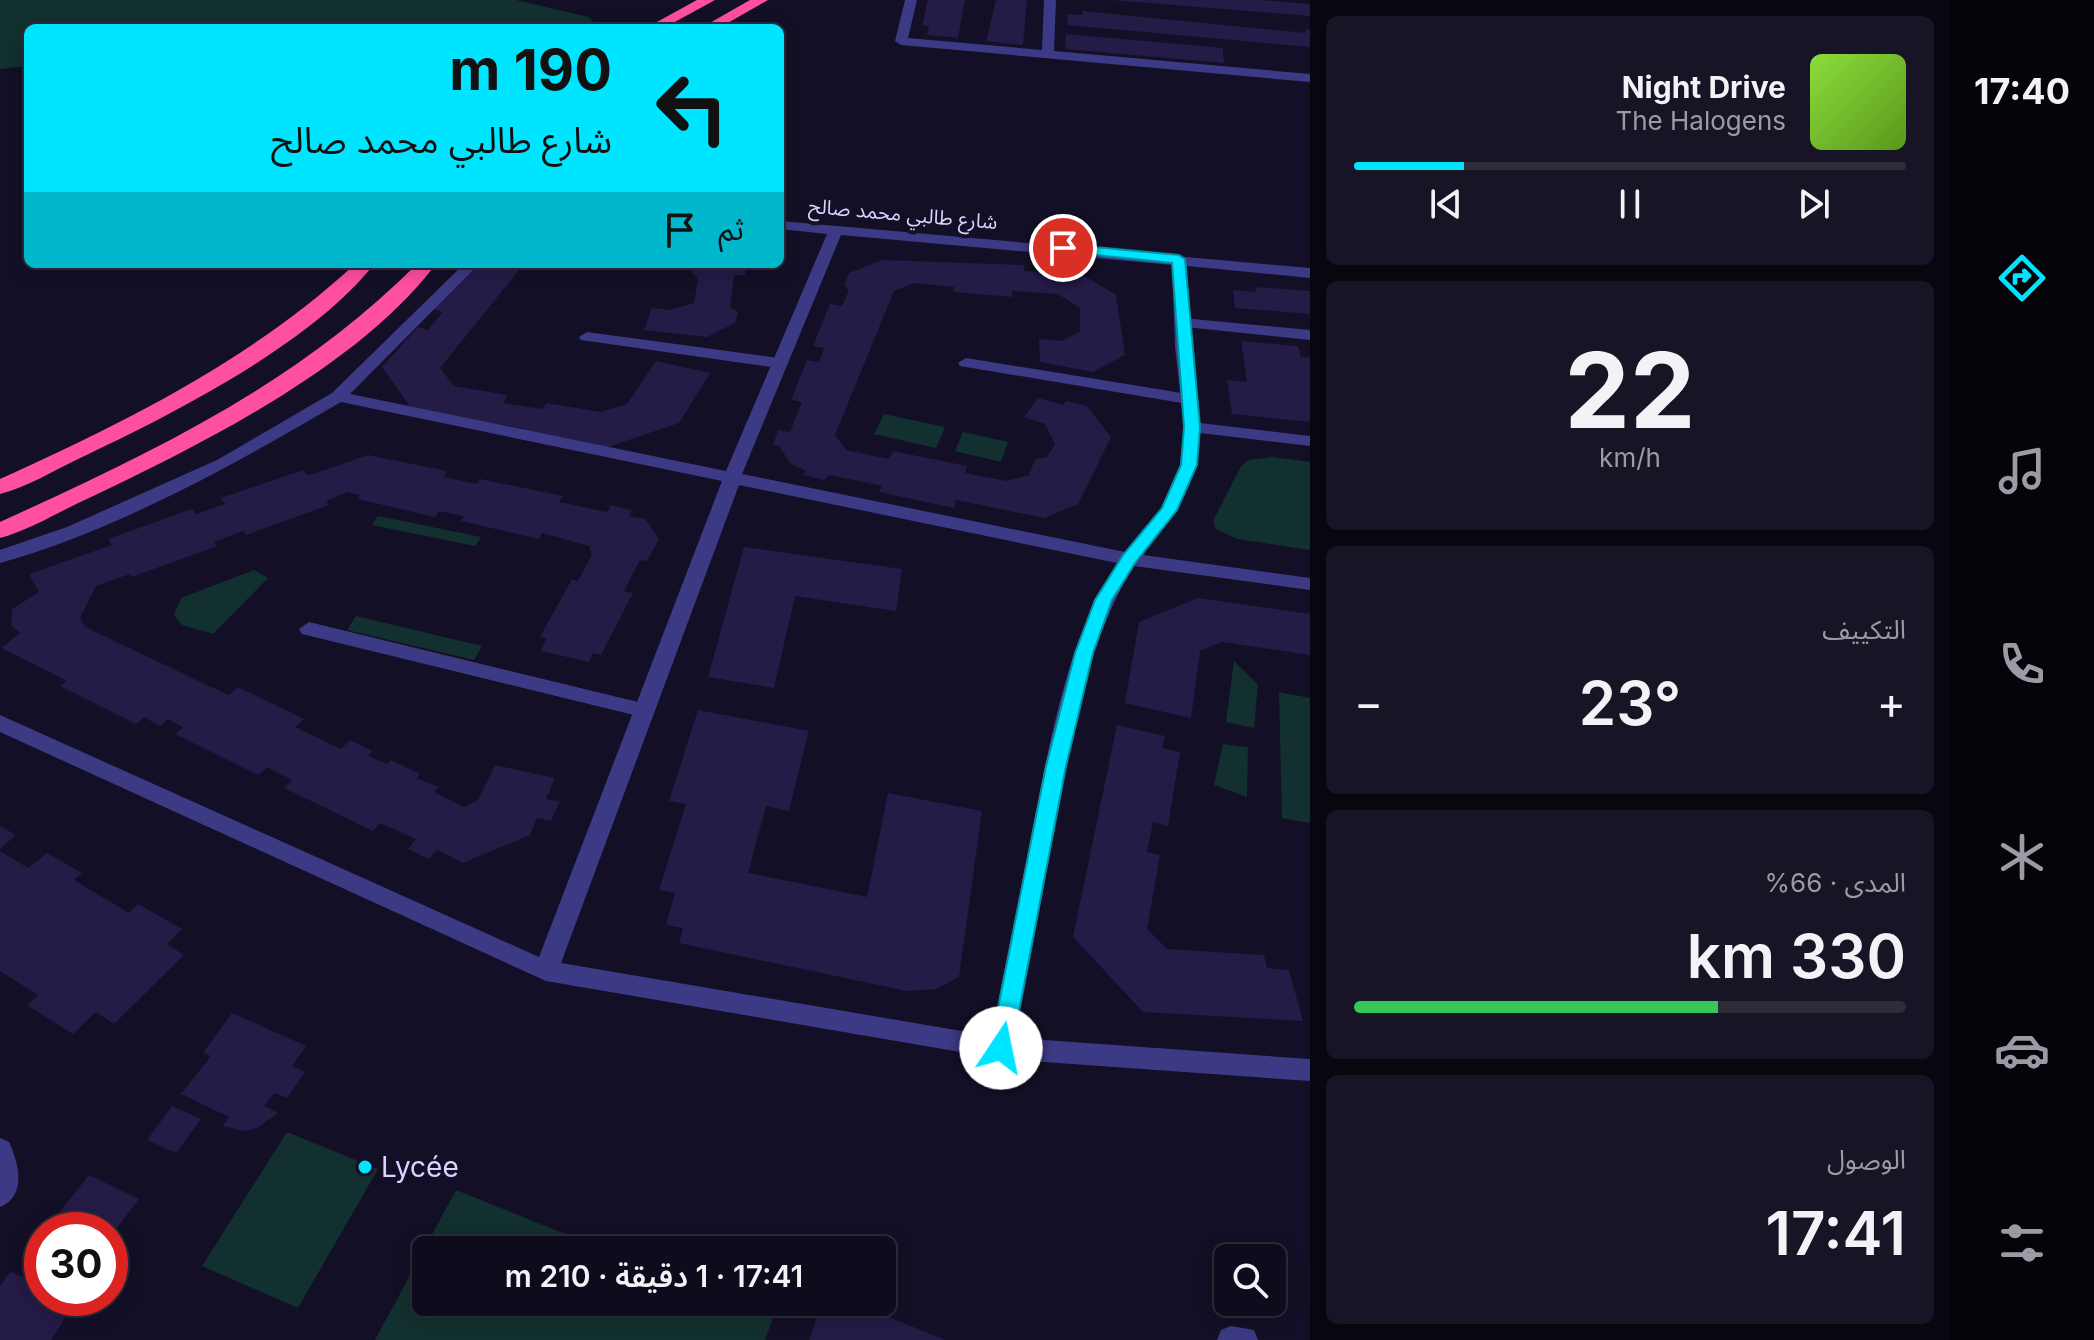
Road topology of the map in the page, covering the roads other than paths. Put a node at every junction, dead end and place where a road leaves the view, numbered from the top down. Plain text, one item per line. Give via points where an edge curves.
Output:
1 (708, 0) edge
2 (761, 0) edge
3 (911, 0) edge
4 (1050, 0) edge
5 (661, 24) edge
6 (716, 24) edge
7 (1048, 54) junction
8 (1310, 78) edge
9 (784, 225) edge
10 (836, 229) junction
11 (1179, 259) junction
12 (361, 268) edge
13 (423, 268) edge
14 (468, 268) edge
15 (1310, 273) edge
16 (1182, 323) junction
17 (1310, 335) edge
18 (587, 337) dead end
19 (778, 363) junction
20 (966, 363) dead end
21 (338, 397) junction
22 (1188, 399) junction
23 (1192, 427) junction
24 (1310, 441) edge
25 (733, 476) junction
26 (0, 487) edge
27 (0, 531) edge
28 (0, 557) edge
29 (1129, 559) junction
30 (1310, 584) edge
31 (309, 629) dead end
32 (642, 710) junction
33 (0, 723) edge
34 (546, 971) junction
35 (1001, 1048) junction
36 (1310, 1070) edge
37 (0, 1150) edge
38 (0, 1195) edge
39 (1231, 1340) edge
40 (1244, 1340) edge

1 - 5 highway
2 - 6 highway
3 - 7 street via 901,41
4 - 7 street
7 - 8 street
9 - 10 street, شارع طالبي محمد صالح
10 - 11 street, شارع طالبي محمد صالح
10 - 19 street
11 - 15 street, شارع طالبي محمد صالح
11 - 16 street
12 - 26 highway via 314,313 211,382
13 - 27 highway via 349,338 269,394 200,435
14 - 21 street
16 - 17 street
16 - 22 street
18 - 19 street
19 - 25 street
20 - 22 street
21 - 25 street
21 - 28 street via 223,464 73,531
22 - 23 street
23 - 24 street
23 - 29 street via 1189,465 1169,510
25 - 29 street
25 - 32 street
29 - 30 street
29 - 35 street via 1103,600 1084,653 1056,766
31 - 32 street
32 - 34 street
33 - 34 street
34 - 35 street
35 - 36 street
37 - 38 street via 6,1187
39 - 40 street

